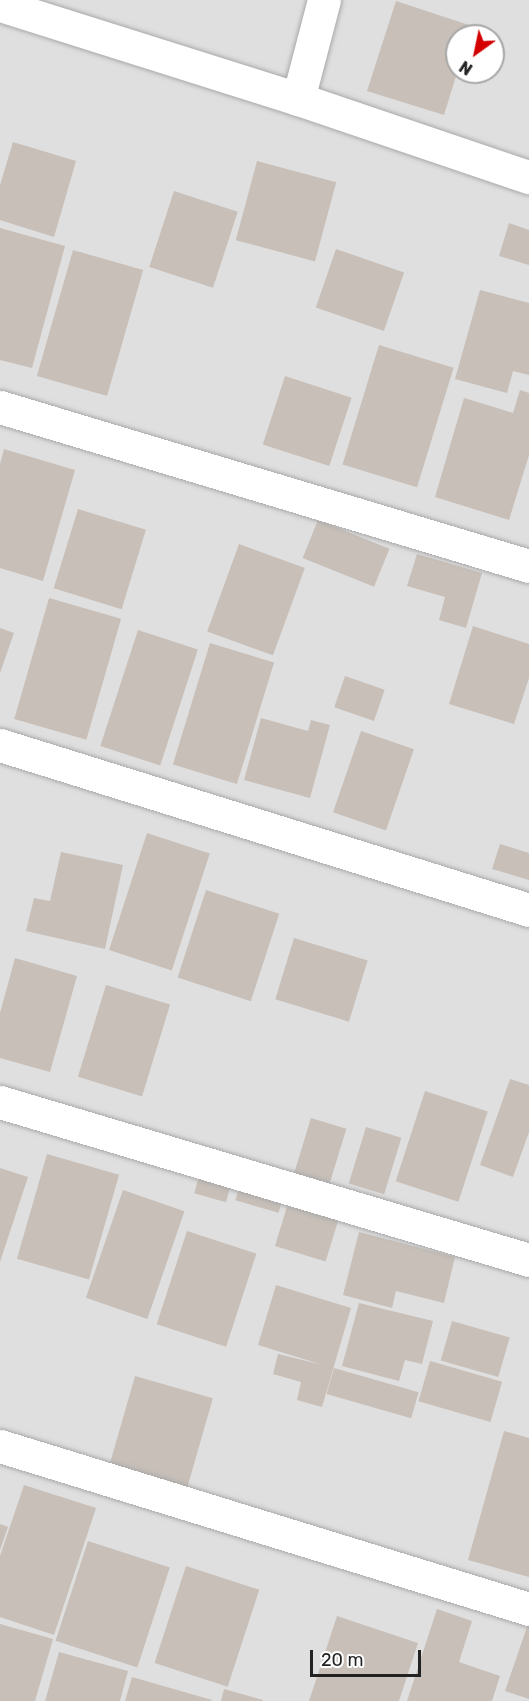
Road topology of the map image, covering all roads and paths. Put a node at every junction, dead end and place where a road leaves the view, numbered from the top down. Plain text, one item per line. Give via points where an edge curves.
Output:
1 (324, 0) edge
2 (0, 5) edge
3 (297, 99) junction
4 (529, 177) edge
5 (0, 406) edge
6 (529, 566) edge
7 (0, 746) edge
8 (529, 910) edge
9 (0, 1102) edge
10 (529, 1260) edge
11 (0, 1446) edge
12 (529, 1610) edge

1 - 3 street
2 - 3 street
3 - 4 street
5 - 6 street
7 - 8 street
9 - 10 street
11 - 12 street

